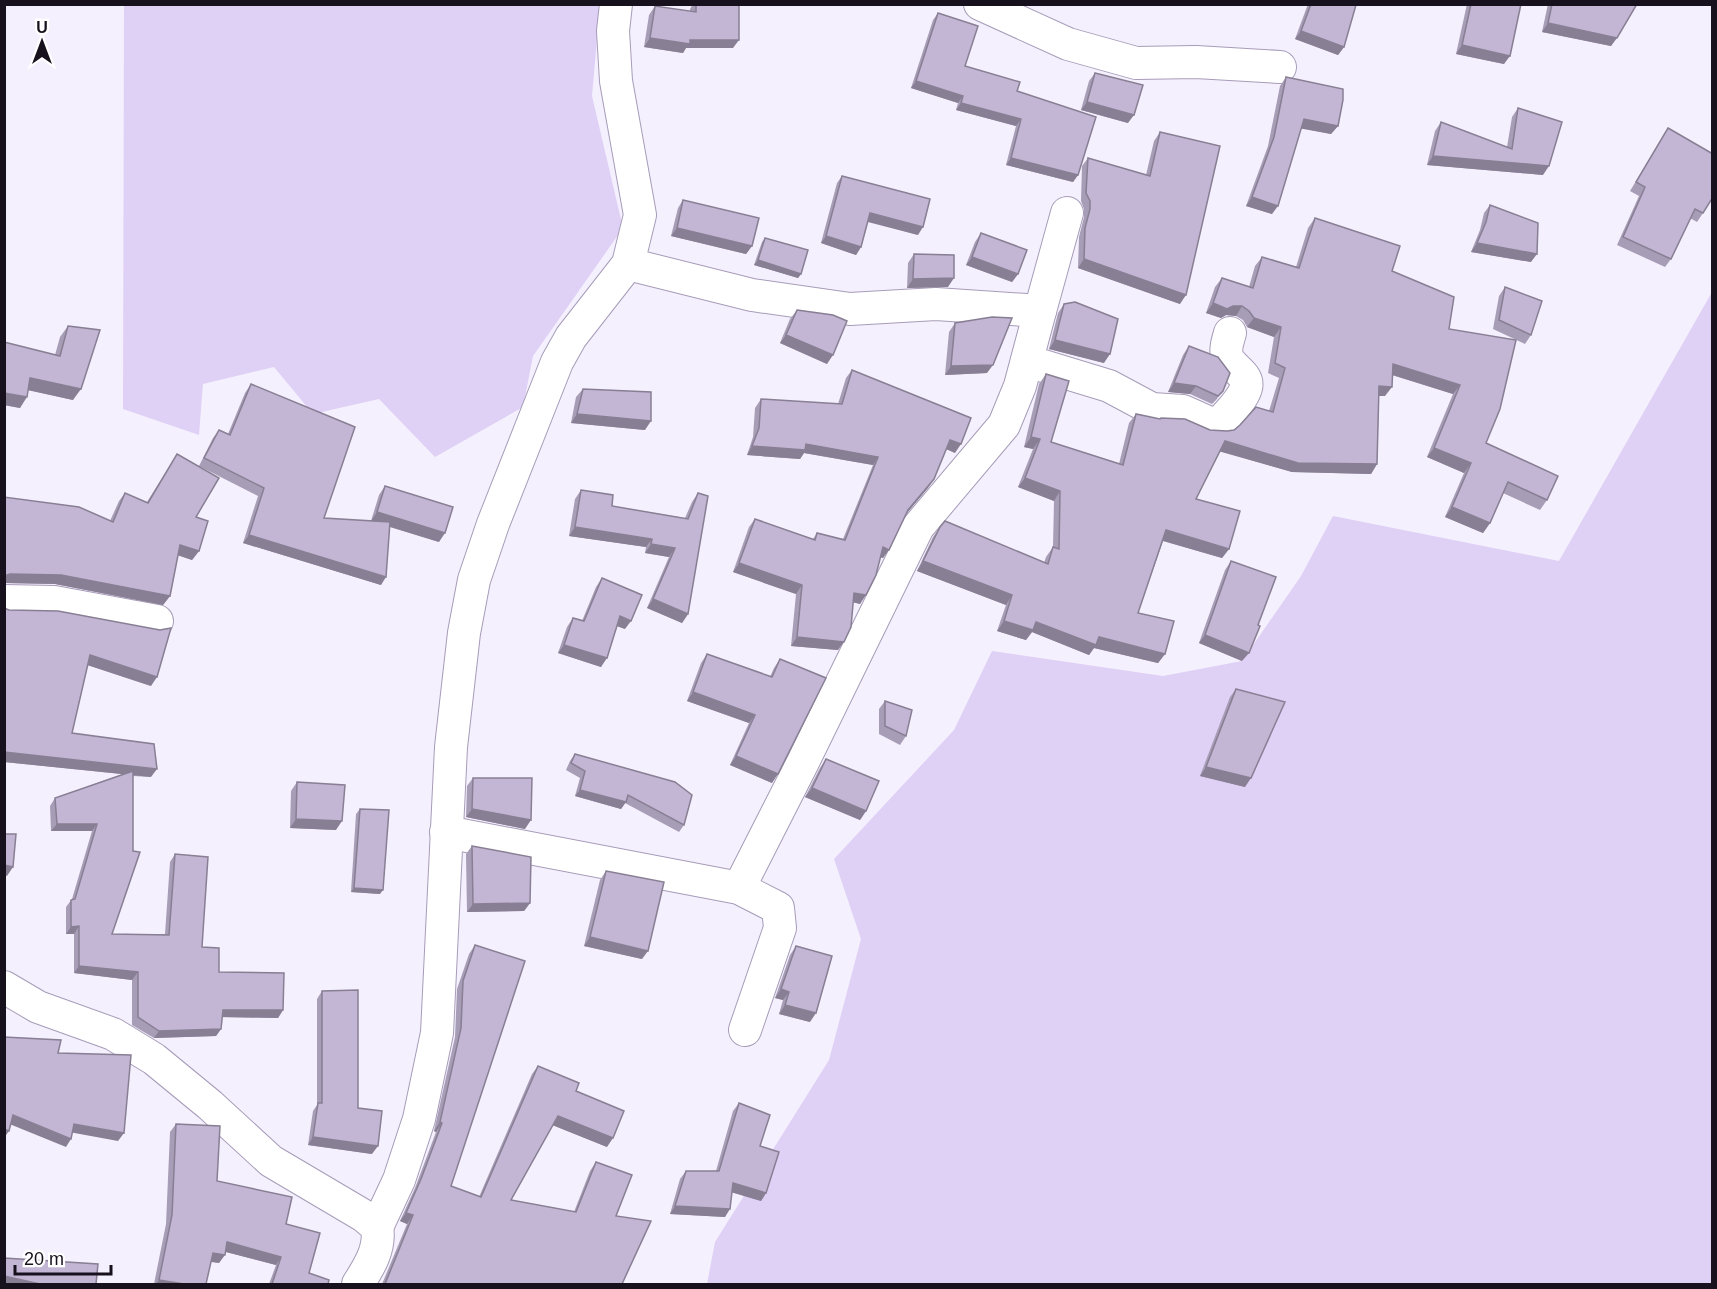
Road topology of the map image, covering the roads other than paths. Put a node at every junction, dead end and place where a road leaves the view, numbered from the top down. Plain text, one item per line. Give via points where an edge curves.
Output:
1 (616, 4) edge
2 (980, 4) edge
3 (1280, 68) dead end
4 (1066, 213) dead end
5 (628, 264) junction
6 (1040, 311) junction
7 (1230, 333) dead end
8 (1027, 361) junction
9 (4, 601) edge
10 (157, 621) dead end
11 (446, 831) junction
12 (739, 888) junction
13 (4, 987) edge
14 (745, 1030) dead end
15 (377, 1227) junction
16 (358, 1284) edge

1 - 5 street via 616,81 640,216
2 - 3 street via 1068,44 1137,63 1206,62
4 - 6 street
5 - 6 street via 752,295 850,309 936,304
5 - 11 street via 571,337 557,362 474,580 451,747
6 - 8 street
7 - 8 street via 1227,354 1247,385 1220,423 1210,423 1183,411 1152,409 1109,386
8 - 12 street via 1004,425 918,527
9 - 10 street via 54,602
11 - 12 street
11 - 15 street via 437,1033 419,1119 399,1180
12 - 14 street via 778,908 780,928
13 - 15 street via 38,1007 113,1034 154,1059 271,1161
15 - 16 street via 378,1242

